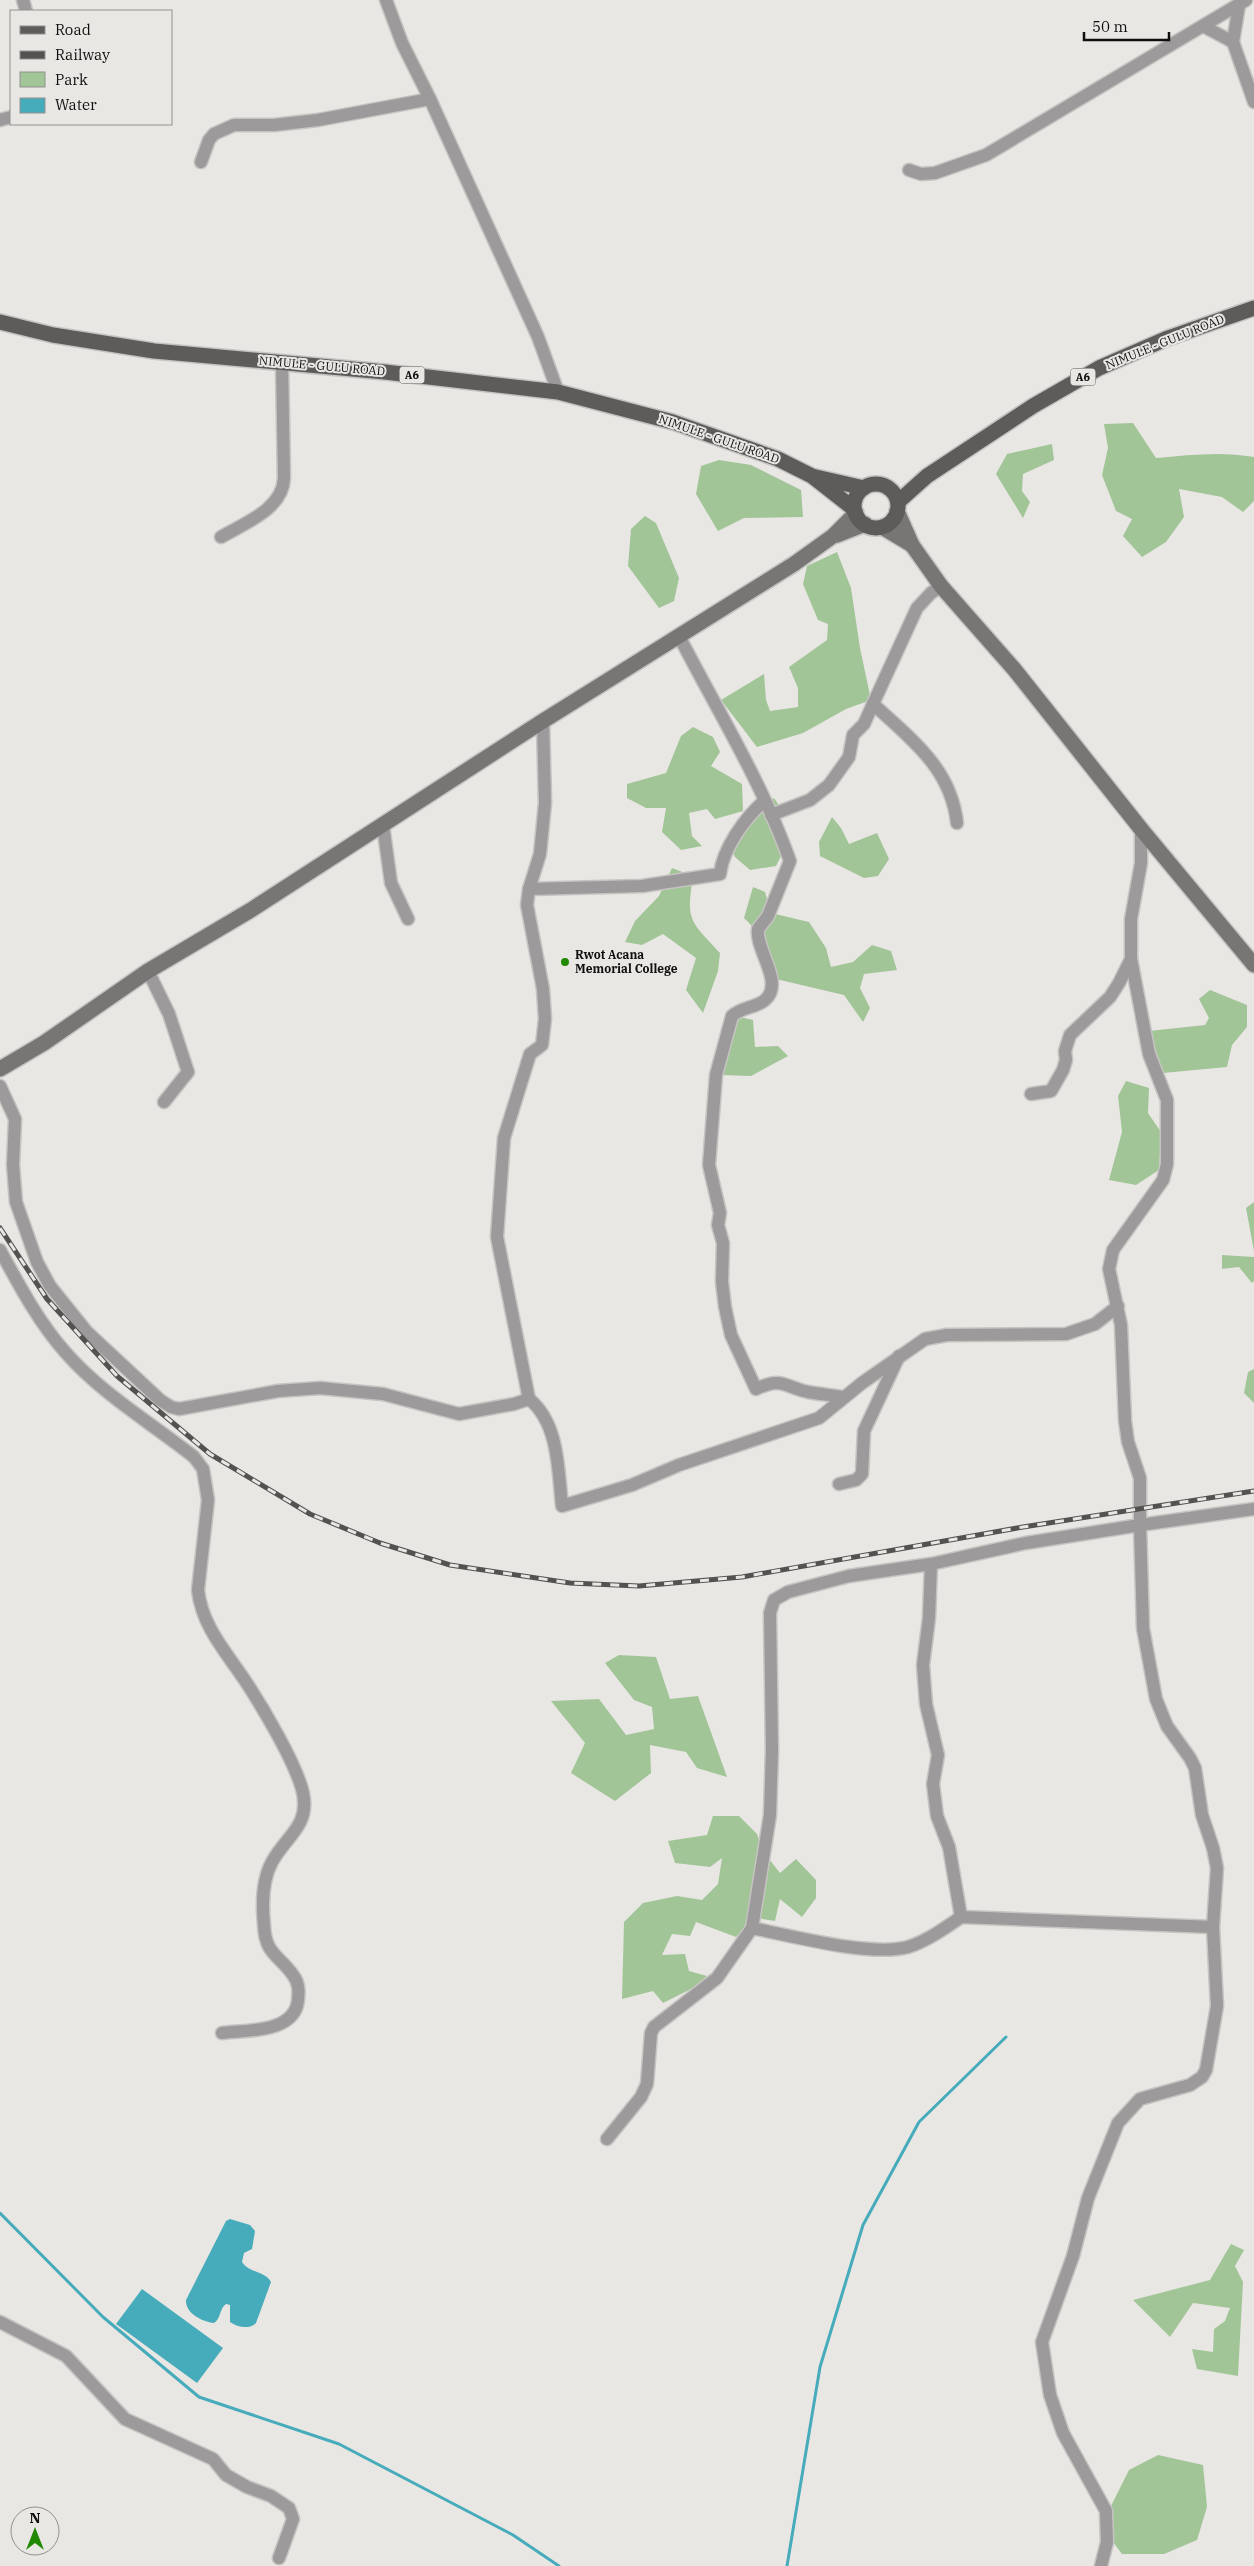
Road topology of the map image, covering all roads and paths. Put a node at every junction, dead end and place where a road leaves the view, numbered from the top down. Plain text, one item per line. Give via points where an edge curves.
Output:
1 (386, 0) edge
2 (1243, 2) edge
3 (1203, 26) junction
4 (1233, 42) junction
5 (430, 99) junction
6 (1254, 102) edge
7 (201, 162) dead end
8 (909, 170) dead end
9 (1254, 308) edge
10 (0, 322) edge
11 (282, 363) junction
12 (558, 392) junction
13 (812, 476) junction
14 (927, 476) junction
15 (887, 487) junction
16 (864, 488) junction
17 (898, 507) junction
18 (858, 515) junction
19 (882, 527) junction
20 (221, 537) dead end
21 (912, 545) junction
22 (941, 586) junction
23 (679, 636) junction
24 (873, 704) junction
25 (543, 721) junction
26 (764, 801) junction
27 (772, 815) junction
28 (957, 823) dead end
29 (384, 825) junction
30 (1141, 829) junction
31 (529, 889) junction
32 (408, 918) dead end
33 (1131, 959) junction
34 (1254, 965) edge
35 (148, 972) junction
36 (0, 1069) edge
37 (0, 1086) edge
38 (1031, 1094) dead end
39 (164, 1102) dead end
40 (2, 1253) edge
41 (0, 1271) edge
42 (1118, 1306) junction
43 (899, 1356) junction
44 (843, 1397) junction
45 (529, 1399) junction
46 (839, 1484) dead end
47 (1254, 1509) edge
48 (1140, 1525) junction
49 (931, 1564) junction
50 (961, 1917) junction
51 (1214, 1927) junction
52 (752, 1928) junction
53 (222, 2033) dead end
54 (607, 2139) dead end
55 (0, 2322) edge
56 (279, 2558) dead end
57 (1101, 2566) edge

1 - 5 street via 402,43
2 - 3 street
2 - 4 street
3 - 4 street
3 - 8 street via 986,155 935,173 920,174
4 - 6 street
5 - 7 street via 318,120 234,125 214,134
5 - 12 street via 538,338
9 - 14 main road, NIMULE - GULU ROAD / A6 via 1168,338 1099,368 1033,406
10 - 11 main road, NIMULE - GULU ROAD / A6 via 53,335 154,351
11 - 12 main road, NIMULE - GULU ROAD / A6
11 - 20 street via 282,491 267,509
12 - 13 main road, NIMULE - GULU ROAD / A6 via 673,422 778,459
13 - 16 main road, NIMULE - GULU ROAD / A6
13 - 18 main road, NIMULE - GULU ROAD / A6
14 - 15 main road, NIMULE - GULU ROAD / A6
14 - 17 main road, NIMULE - GULU ROAD / A6
15 - 16 main road, A6 via 873,484
15 - 17 main road via 894,493
16 - 18 main road via 857,494
17 - 19 main road, A6 via 893,520
17 - 21 main road
18 - 19 main road, A6 via 873,528
18 - 23 main road via 794,564
19 - 21 main road
21 - 22 main road
22 - 24 street via 917,608
22 - 30 main road via 1014,669
23 - 25 main road
23 - 26 street via 747,762
24 - 27 street via 864,724 854,735 849,757 829,785 810,800
24 - 28 street via 927,753 949,789
25 - 29 main road
25 - 31 street via 545,803 540,854
26 - 27 street
26 - 31 street via 741,828 728,850 720,874 642,886
27 - 44 street via 790,861 771,910 757,935 771,972 771,986 765,1000 732,1016 716,1075 712,1111 709,1165 720,1213 718,1225 723,1242 725,1307 731,1336 756,1389 768,1383 788,1384 805,1391
29 - 32 street via 391,883
29 - 35 main road
30 - 33 street via 1140,863 1131,919
30 - 34 main road
31 - 45 street via 526,905 543,989 545,1020 542,1045 530,1054 504,1138 497,1238
33 - 38 street via 1110,997 1070,1035 1064,1051 1063,1070 1051,1091
33 - 42 street via 1149,1054 1167,1100 1167,1164 1163,1180 1111,1256 1110,1277
35 - 36 main road
35 - 39 street via 169,1014 188,1072
37 - 45 street via 15,1119 13,1165 16,1202 41,1270 87,1332 171,1407 190,1408 285,1390 320,1388 383,1394 459,1414
40 - 41 street
40 - 53 street via 28,1299 66,1353 116,1399 194,1457 203,1469 208,1500 199,1600 205,1619 225,1655 246,1681 300,1780 306,1809 302,1822 272,1862 266,1879 263,1908 264,1938 274,1957 298,1984 297,2008 278,2026
42 - 43 street via 1095,1324 1066,1334 935,1336
42 - 48 street via 1123,1404 1128,1442 1140,1478
43 - 44 street
43 - 46 street via 864,1431 862,1474 856,1480
44 - 45 street via 819,1418 679,1465 632,1485 562,1506 550,1429 541,1410
47 - 48 street
48 - 49 street via 1026,1543
48 - 51 street via 1143,1628 1149,1663 1160,1710 1195,1768 1202,1815 1215,1858
49 - 50 street via 923,1665 926,1704 938,1755 933,1784 937,1816 949,1847
49 - 52 street via 849,1576 788,1592 774,1600 770,1613 770,1815
50 - 51 street
50 - 52 street via 910,1946 876,1950
51 - 57 street via 1217,2006 1204,2074 1190,2084 1140,2099 1118,2123 1088,2198 1073,2256 1042,2342 1050,2394 1063,2433 1106,2511 1107,2542
52 - 54 street via 717,1978 654,2027 647,2084 641,2098
55 - 56 street via 66,2356 125,2419 213,2459 226,2476 290,2508 293,2519

